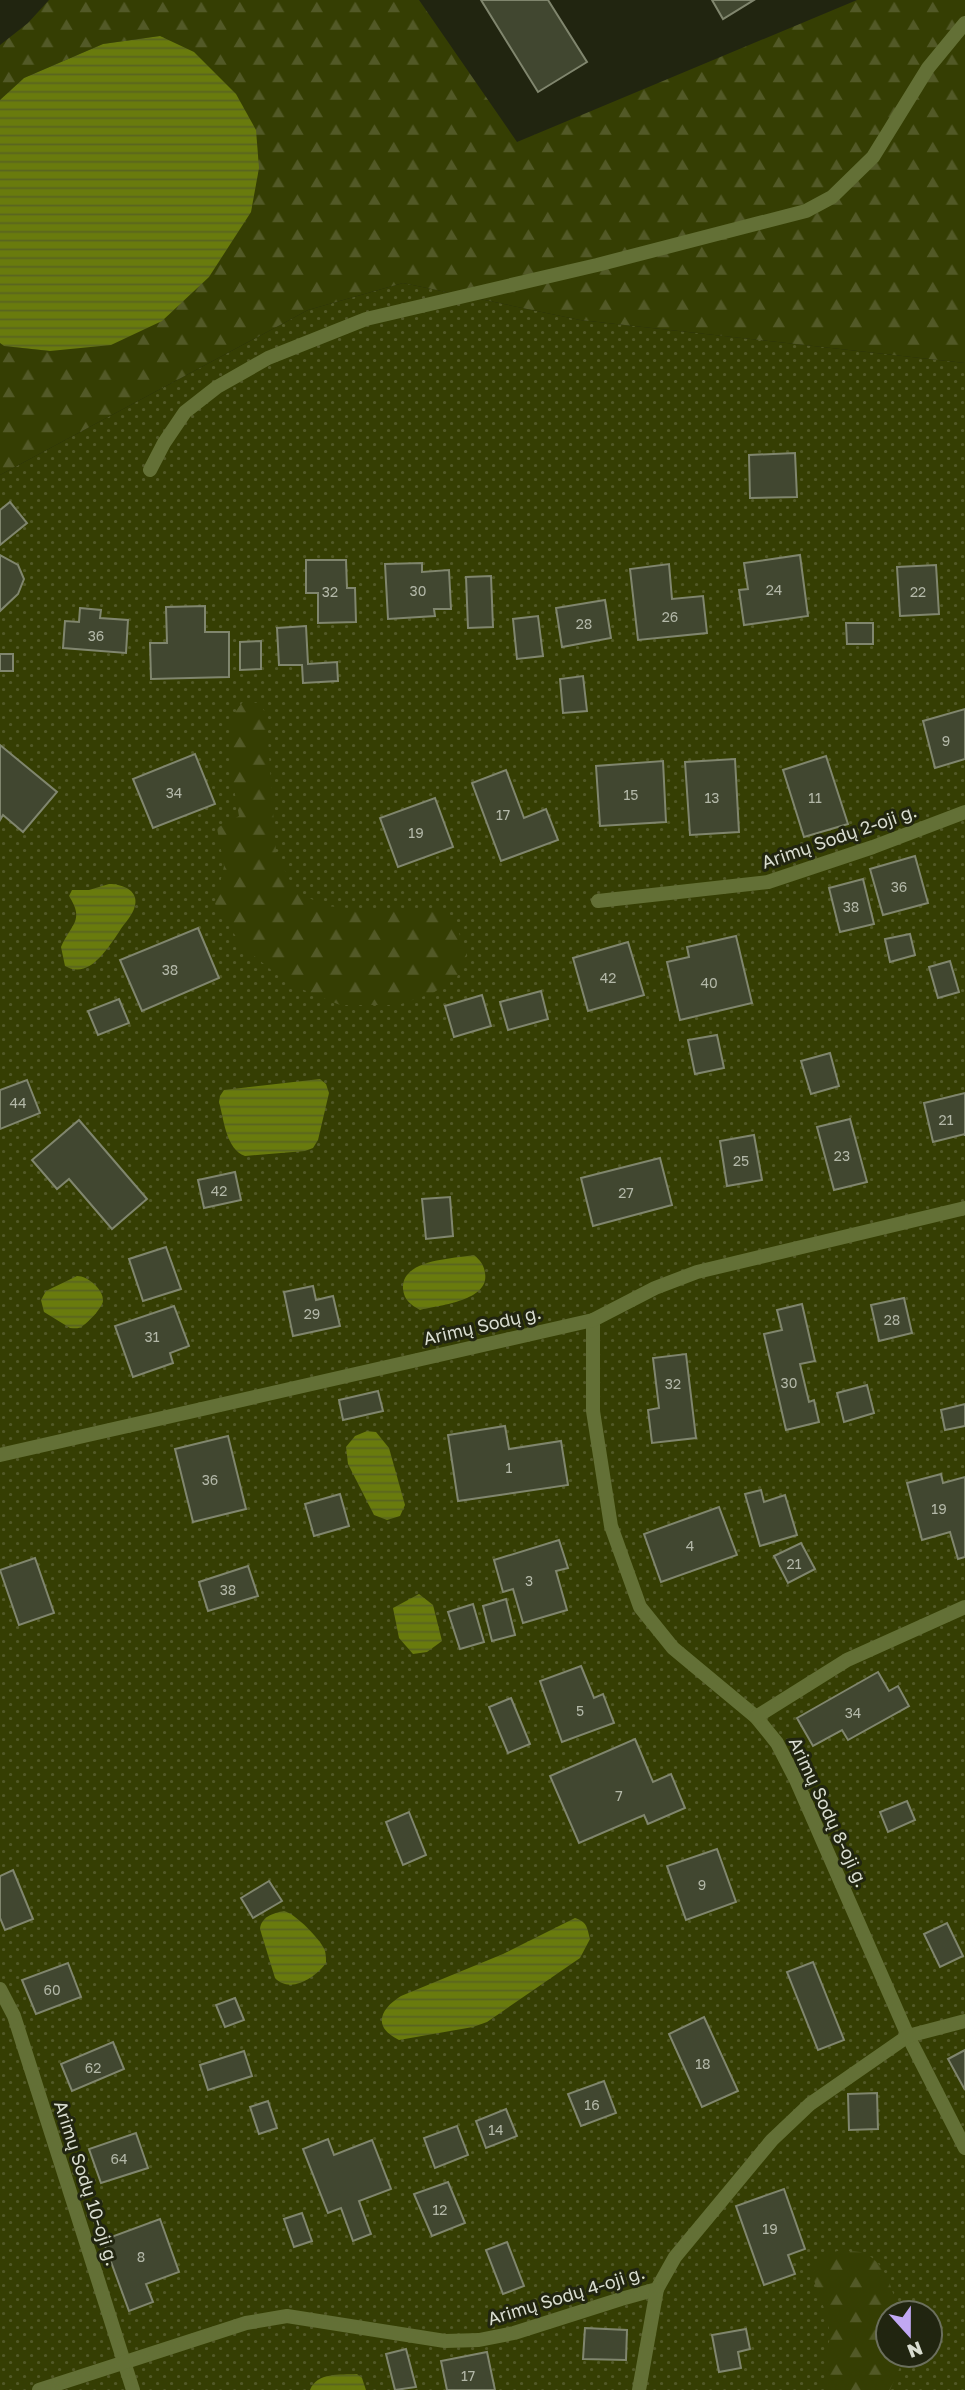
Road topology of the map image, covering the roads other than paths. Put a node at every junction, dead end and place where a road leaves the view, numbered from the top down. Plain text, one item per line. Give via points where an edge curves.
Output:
1 (965, 23) edge
2 (150, 470) dead end
3 (965, 811) edge
4 (598, 901) dead end
5 (965, 1208) edge
6 (593, 1320) junction
7 (0, 1455) edge
8 (965, 1607) edge
9 (756, 1717) junction
10 (0, 1989) edge
11 (965, 2021) edge
12 (908, 2036) junction
13 (965, 2148) edge
14 (657, 2289) junction
15 (123, 2362) junction
16 (39, 2390) edge
17 (133, 2390) edge
18 (639, 2390) edge

1 - 2 street via 928,68 873,157 832,197 806,211 366,319 268,358 217,387 185,412
3 - 4 street, Arimų Sodų 2-oji g. via 768,882
5 - 6 street, Arimų Sodų g. via 697,1272
6 - 7 street, Arimų Sodų g.
6 - 9 street, Arimų Sodų 8-oji g. via 593,1411 611,1526 640,1607 673,1648
8 - 9 street via 847,1660
9 - 12 street, Arimų Sodų 8-oji g. via 777,1743 796,1780
10 - 15 street, Arimų Sodų 10-oji g. via 14,2016
11 - 12 street, Arimų Sodų 4-oji g.
12 - 13 street, Arimų Sodų 8-oji g.
12 - 14 street, Arimų Sodų 4-oji g. via 810,2104 772,2140 674,2257
14 - 15 street, Arimų Sodų 4-oji g. via 479,2340 445,2342 287,2316 246,2323
14 - 18 street
15 - 16 street, Arimų Sodų 4-oji g.
15 - 17 street, Arimų Sodų 10-oji g.

